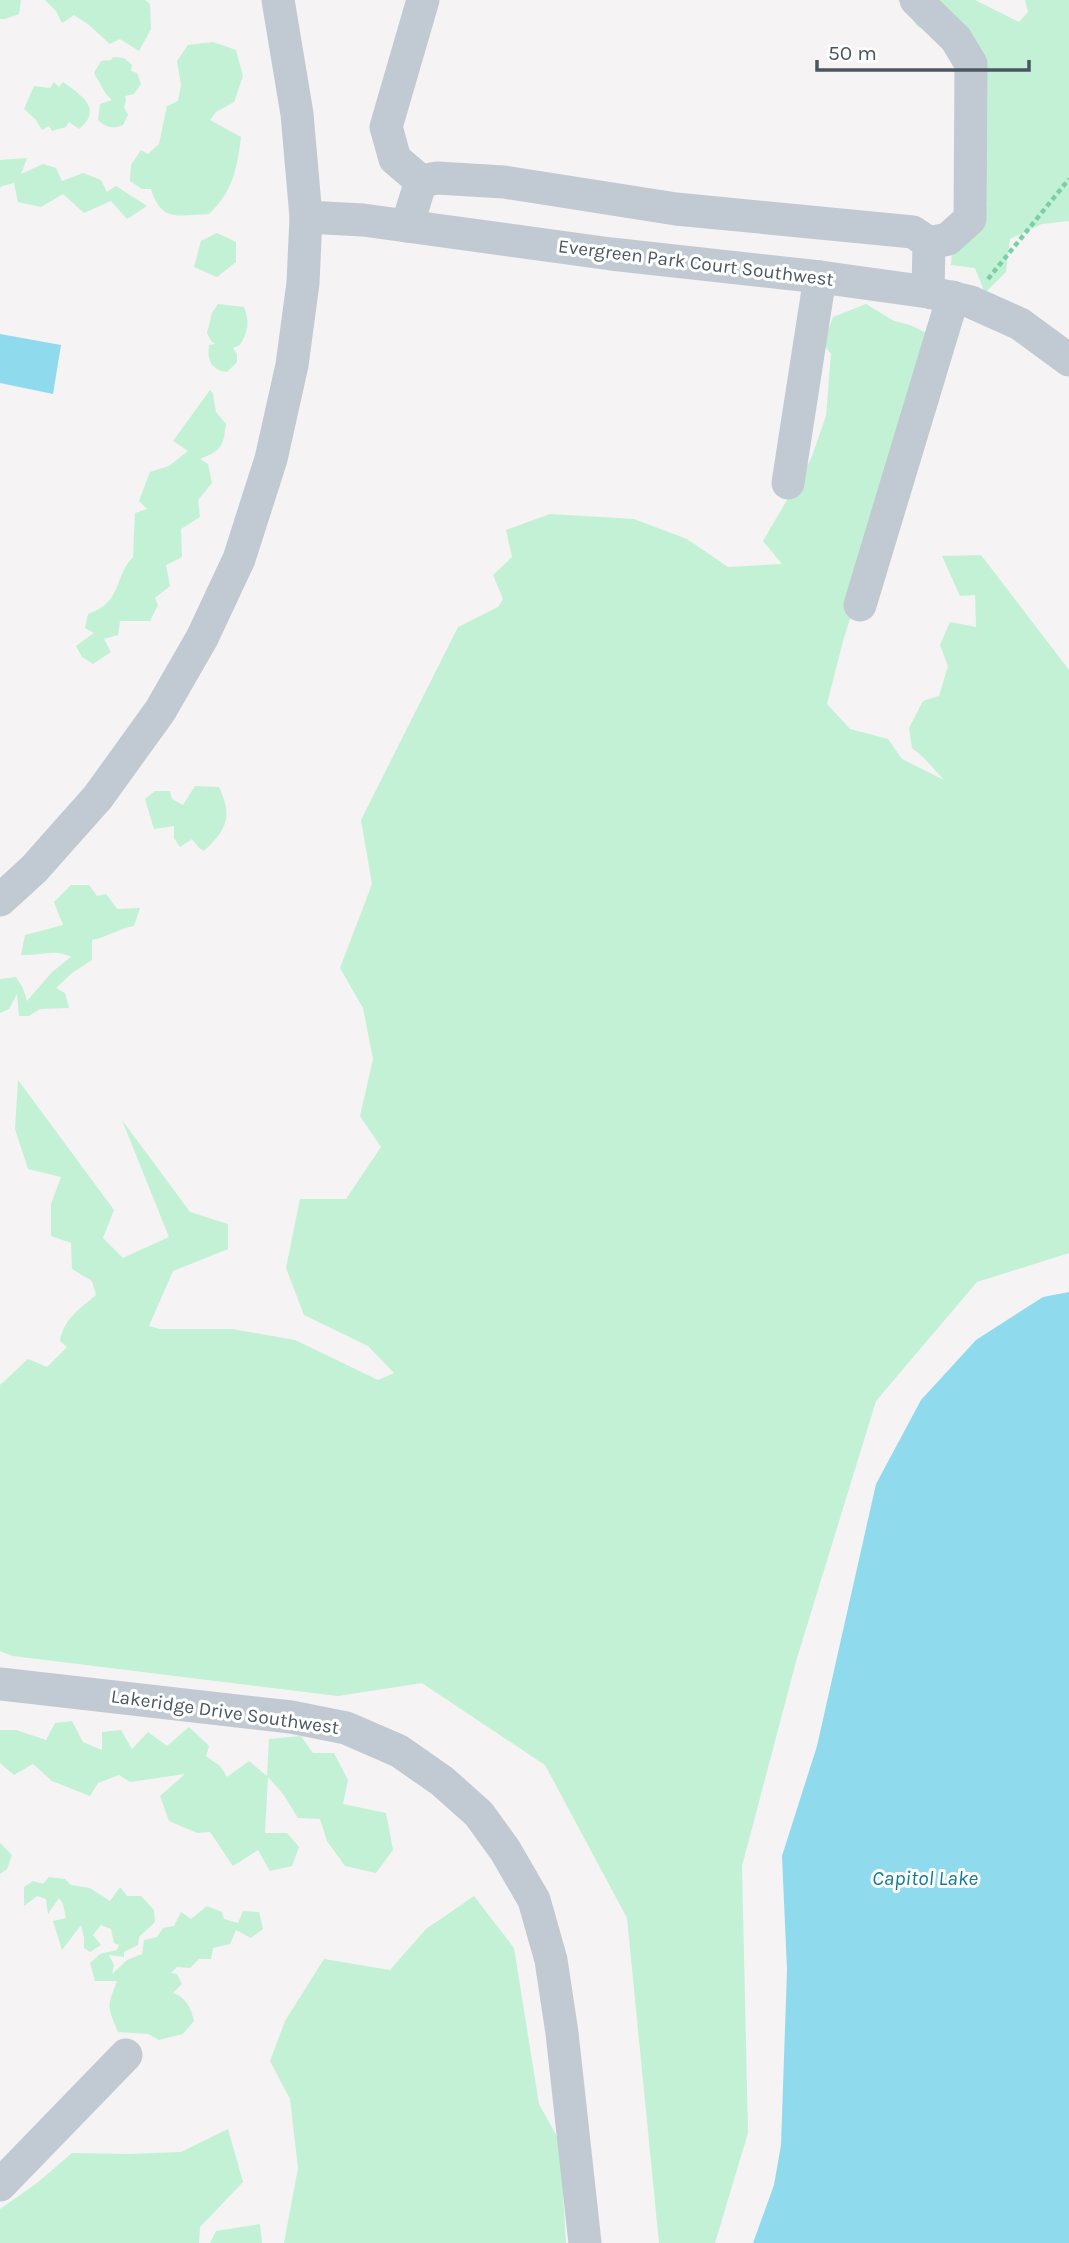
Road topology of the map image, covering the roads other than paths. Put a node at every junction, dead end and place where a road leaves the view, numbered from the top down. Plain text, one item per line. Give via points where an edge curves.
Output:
1 (278, 0) edge
2 (423, 0) edge
3 (916, 0) edge
4 (421, 181) junction
5 (306, 216) junction
6 (407, 226) junction
7 (929, 243) junction
8 (820, 277) junction
9 (951, 297) junction
10 (1069, 360) edge
11 (788, 483) dead end
12 (860, 605) dead end
13 (0, 900) edge
14 (0, 1684) edge
15 (126, 2055) dead end
16 (0, 2185) edge
17 (584, 2243) edge

1 - 5 street via 297,114
2 - 4 street via 386,127 395,159
3 - 7 street via 956,39 971,64 970,219 948,239
4 - 6 street
4 - 7 street via 504,182 676,209 913,232
5 - 6 street, Evergreen Park Court Southwest
5 - 13 street via 292,365 271,459 239,559 202,638 160,710 98,797
6 - 8 street, Evergreen Park Court Southwest
7 - 9 street
8 - 9 street, Evergreen Park Court Southwest
8 - 11 street
9 - 10 street, Evergreen Park Court Southwest via 1020,324
9 - 12 street
14 - 17 street, Lakeridge Drive Southwest via 346,1728 400,1751 442,1780 479,1814 534,1900 551,1960
15 - 16 street

